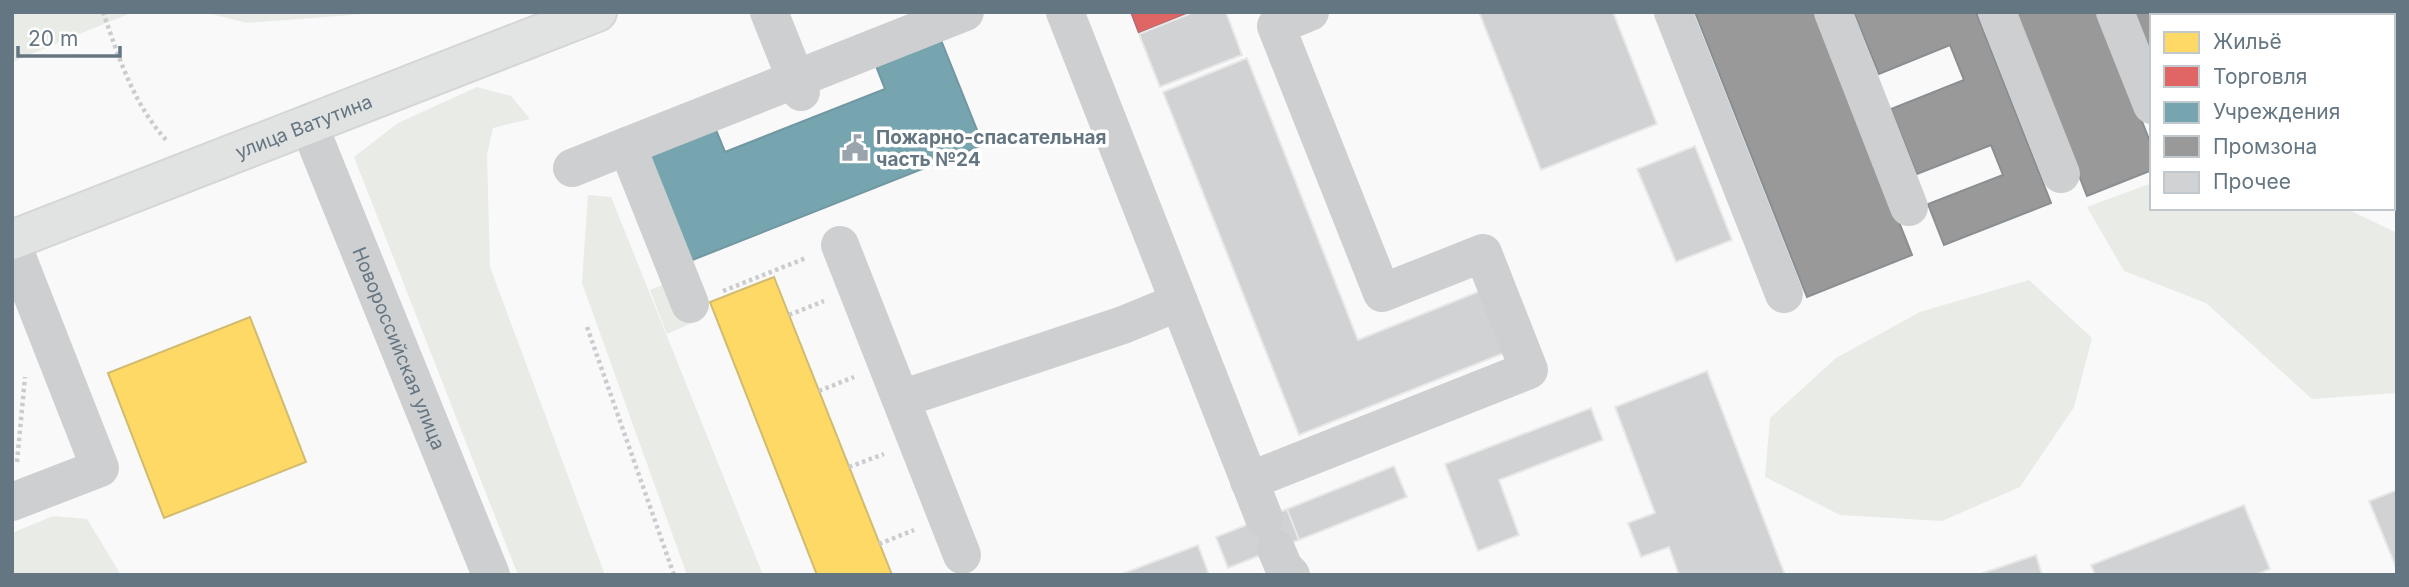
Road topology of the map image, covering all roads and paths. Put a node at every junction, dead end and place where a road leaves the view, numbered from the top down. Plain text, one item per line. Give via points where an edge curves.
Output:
1 (103, 12) edge
2 (597, 12) edge
3 (769, 12) edge
4 (965, 12) edge
5 (1065, 12) edge
6 (1311, 12) edge
7 (1673, 12) edge
8 (1833, 12) edge
9 (1997, 12) edge
10 (2115, 12) edge
11 (798, 86) junction
12 (2150, 100) edge
13 (308, 123) junction
14 (627, 146) junction
15 (195, 168) junction
16 (572, 168) dead end
17 (2062, 174) dead end
18 (1909, 207) dead end
19 (12, 242) edge
20 (840, 245) joint
21 (1784, 294) dead end
22 (837, 296) dead end
23 (1179, 302) junction
24 (690, 304) joint
25 (789, 315) dead end
26 (587, 327) dead end
27 (26, 363) dead end
28 (867, 372) dead end
29 (819, 391) dead end
30 (901, 399) junction
31 (885, 453) dead end
32 (849, 467) dead end
33 (1250, 481) junction
34 (13, 502) edge
35 (1277, 547) edge
36 (962, 555) dead end
37 (491, 575) edge
38 (674, 575) edge

1 - 15 path via 124,72 146,114
2 - 13 main road, улица Ватутина
3 - 11 street
4 - 11 street
5 - 23 street
6 - 33 street via 1276,26 1382,293 1483,253 1529,370
7 - 21 street
8 - 18 street
9 - 17 street
10 - 12 street
11 - 14 street
13 - 15 main road, улица Ватутина
13 - 37 street, Новороссийская улица
14 - 16 street
14 - 24 street
15 - 19 main road, улица Ватутина
19 - 34 street via 100,468
20 - 24 path
20 - 30 street
22 - 25 path
23 - 30 street
23 - 33 street
26 - 38 path
27 - 34 path
28 - 29 path
30 - 36 street
31 - 32 path
33 - 35 street

